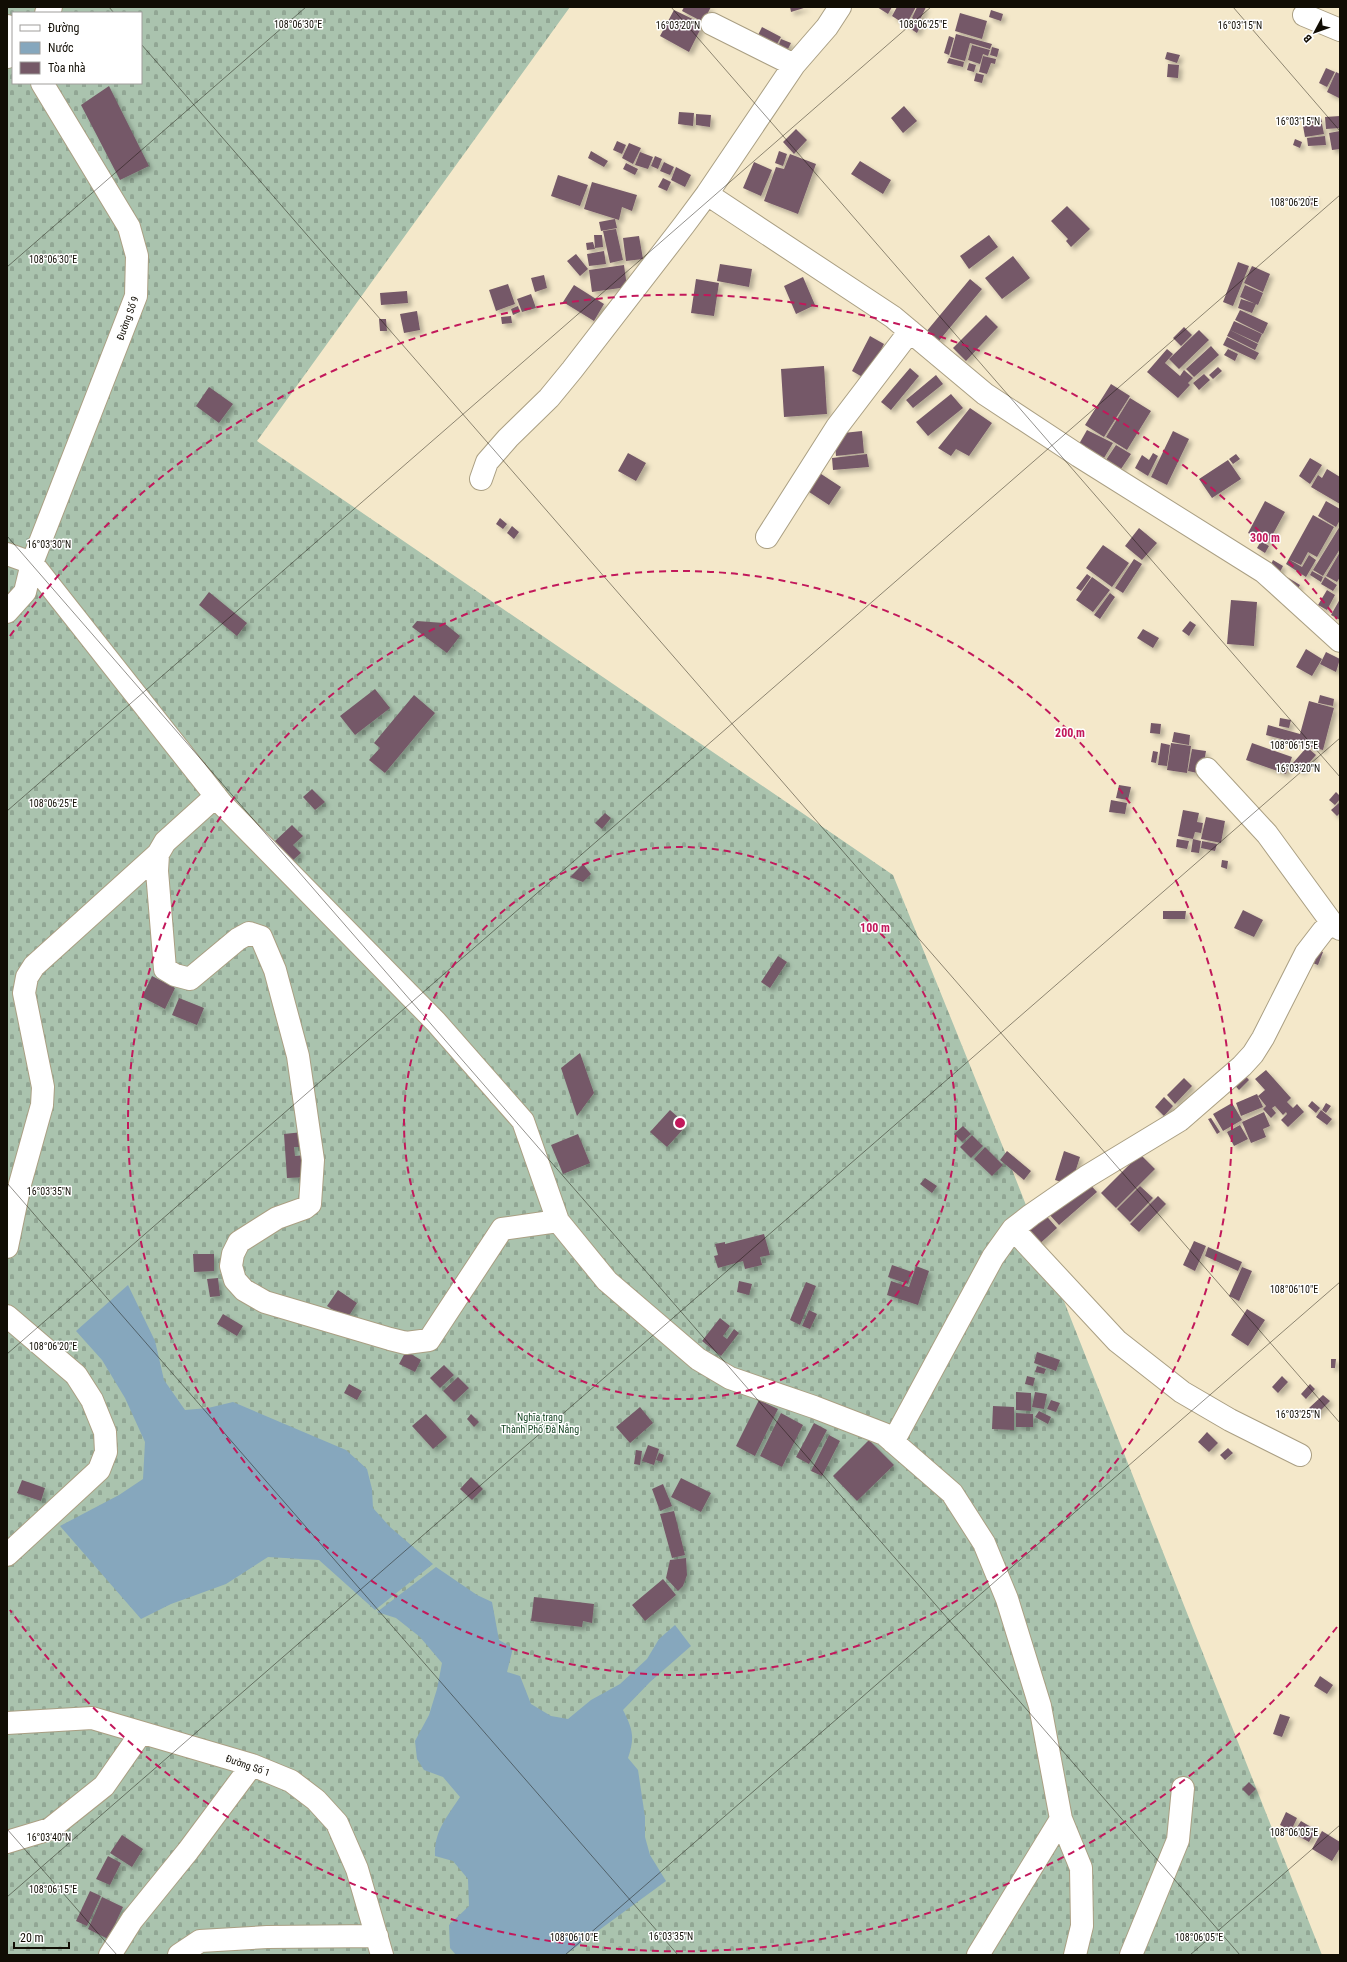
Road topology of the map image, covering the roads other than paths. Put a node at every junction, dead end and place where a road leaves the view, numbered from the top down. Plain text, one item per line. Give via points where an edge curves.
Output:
1 (840, 7) edge
2 (1304, 15) dead end
3 (712, 24) dead end
4 (1340, 30) edge
5 (794, 65) junction
6 (43, 84) edge
7 (707, 194) junction
8 (910, 331) junction
9 (481, 479) dead end
10 (767, 537) dead end
11 (7, 554) edge
12 (32, 563) junction
13 (7, 612) edge
14 (1340, 642) edge
15 (1207, 769) dead end
16 (216, 796) junction
17 (158, 854) junction
18 (1336, 926) edge
19 (13, 1179) edge
20 (558, 1221) junction
21 (1014, 1229) junction
22 (7, 1247) edge
23 (7, 1316) edge
24 (893, 1442) junction
25 (1300, 1455) dead end
26 (7, 1555) edge
27 (7, 1723) edge
28 (141, 1733) junction
29 (252, 1765) junction
30 (1183, 1788) dead end
31 (1061, 1819) junction
32 (7, 1842) edge
33 (380, 1945) edge
34 (110, 1955) edge
35 (179, 1955) edge
36 (978, 1955) edge
37 (1075, 1955) edge
38 (1131, 1955) edge

1 - 5 street via 827,27
2 - 4 street
3 - 5 street
5 - 7 street
6 - 12 street, Đường Số 9 via 130,227 137,256 136,296
7 - 8 street
7 - 9 street via 572,370 549,398 487,462
8 - 10 street via 837,427
8 - 14 street via 985,394 1264,572
11 - 12 street
12 - 13 street, Đường Số 9 via 25,592
12 - 16 street
15 - 18 street via 1267,834
16 - 17 street via 165,842
16 - 20 street via 436,1022 523,1121
17 - 19 street via 34,966 27,977 24,993 43,1087 42,1105
17 - 20 street via 158,887 165,969 190,979 243,936 249,933 261,937 275,970 298,1056 313,1160 310,1204 277,1218 239,1242 231,1266 235,1280 244,1290 265,1302 390,1339 406,1343 429,1340 502,1229
18 - 21 street via 1323,931 1306,953 1263,1038 1242,1066 1180,1120 1086,1176
19 - 22 street
20 - 24 street via 607,1281 698,1359 730,1378 884,1434
21 - 24 street via 993,1257
21 - 25 street via 1117,1341 1135,1356 1182,1392 1230,1420
23 - 26 street via 76,1375 92,1400 105,1432 106,1452 99,1470
24 - 31 street via 952,1492 984,1543 1007,1599 1040,1706
27 - 28 street, Đường Số 1 via 92,1718
28 - 29 street, Đường Số 1
28 - 32 street via 104,1786 50,1829
29 - 33 street, Đường Số 1 via 291,1781 316,1800 337,1823 357,1869
29 - 34 street via 188,1851 132,1920
30 - 38 street via 1178,1840
31 - 36 street
31 - 37 street via 1080,1868 1082,1926
33 - 35 street via 267,1937 200,1941

